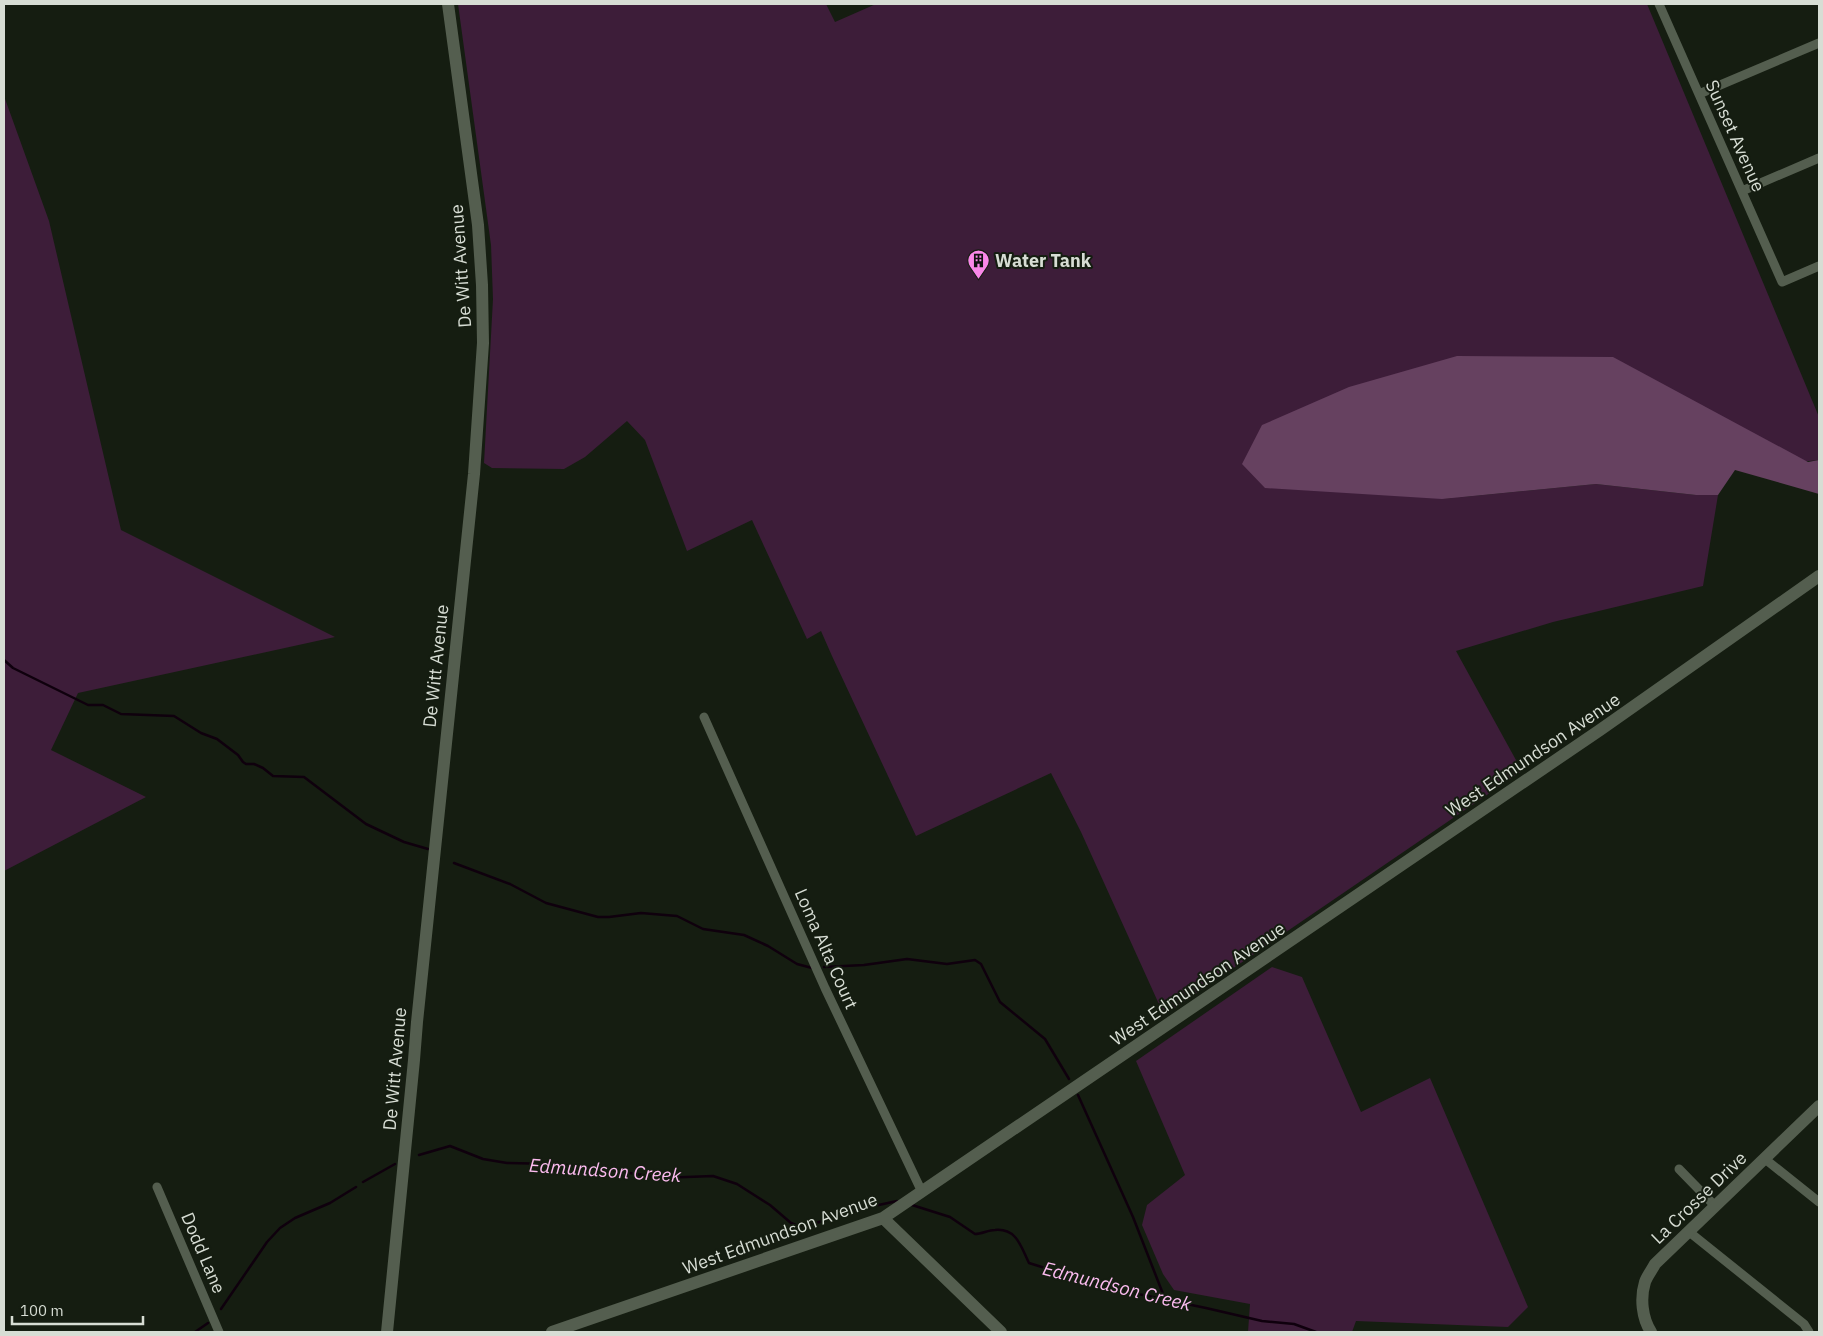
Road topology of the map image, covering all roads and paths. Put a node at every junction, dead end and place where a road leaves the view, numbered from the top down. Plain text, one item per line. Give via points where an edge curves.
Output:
1 (448, 4) edge
2 (1658, 4) edge
3 (1819, 43) edge
4 (1699, 94) junction
5 (1819, 158) edge
6 (1742, 191) junction
7 (1819, 266) edge
8 (1819, 576) edge
9 (704, 717) dead end
10 (1819, 1106) edge
11 (1765, 1159) junction
12 (1679, 1169) dead end
13 (157, 1187) dead end
14 (922, 1192) junction
15 (1819, 1202) edge
16 (1715, 1206) junction
17 (883, 1218) junction
18 (1688, 1231) junction
19 (219, 1332) edge
20 (387, 1332) edge
21 (552, 1332) edge
22 (1001, 1332) edge
23 (1651, 1332) edge
24 (1809, 1332) edge

1 - 20 street, De Witt Avenue via 478,226 483,343 474,474
2 - 4 street, Sunset Avenue
3 - 4 street
4 - 6 street, Sunset Avenue
5 - 6 street
6 - 7 street, Sunset Avenue via 1782,282
8 - 14 street, West Edmundson Avenue via 1600,730
9 - 14 street, Loma Alta Court via 825,988
10 - 11 street, La Crosse Drive
11 - 15 street
11 - 16 street, La Crosse Drive
12 - 16 street
13 - 19 street, Dodd Lane
14 - 17 street, West Edmundson Avenue
16 - 18 street, La Crosse Drive
17 - 21 street, West Edmundson Avenue
17 - 22 street
18 - 23 street, La Crosse Drive via 1655,1264 1645,1282 1643,1315
18 - 24 street via 1804,1324

